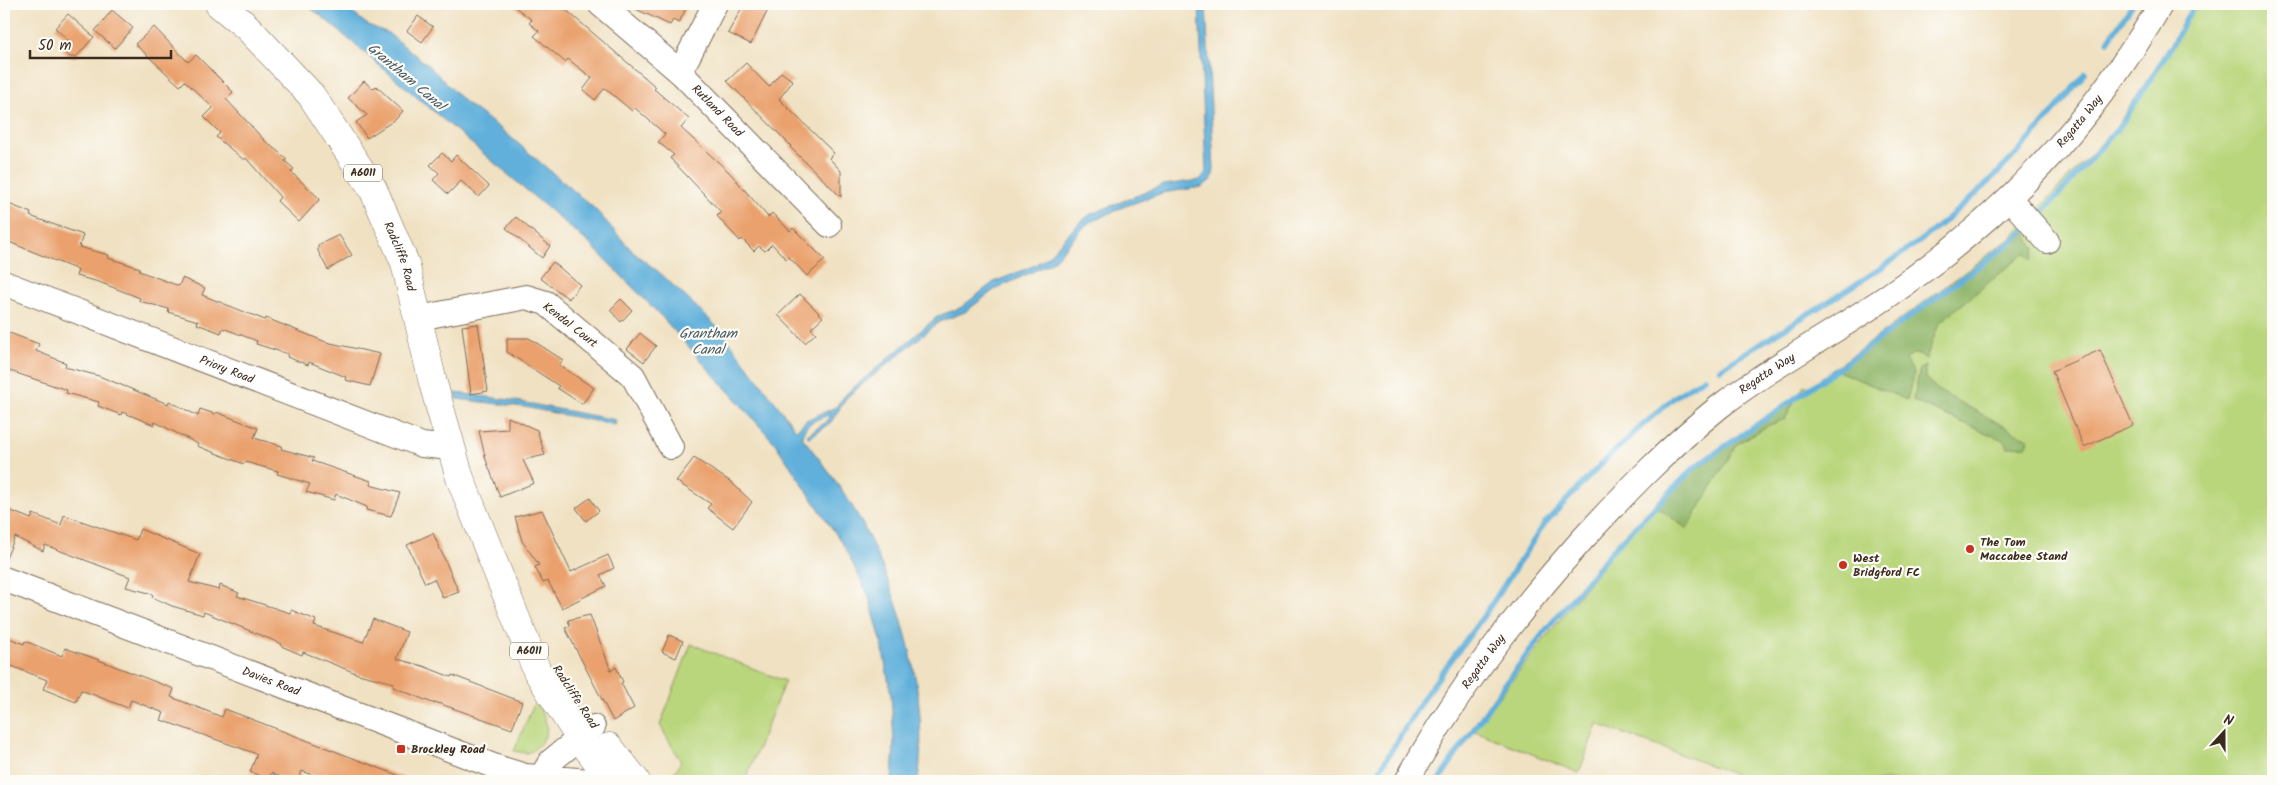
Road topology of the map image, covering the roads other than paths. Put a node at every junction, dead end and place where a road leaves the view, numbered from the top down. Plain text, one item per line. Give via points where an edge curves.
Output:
1 (219, 4) edge
2 (600, 4) edge
3 (716, 4) edge
4 (2162, 4) edge
5 (680, 72) junction
6 (2010, 199) junction
7 (829, 225) dead end
8 (2037, 229) dead end
9 (4, 283) edge
10 (419, 318) junction
11 (671, 447) dead end
12 (450, 448) junction
13 (4, 579) edge
14 (586, 732) junction
15 (494, 774) edge
16 (543, 779) edge
17 (591, 781) edge
18 (612, 781) edge
19 (636, 781) edge
20 (1407, 781) edge

1 - 10 highway, Radcliffe Road / A6011 via 247,27 311,95 374,189 401,254
2 - 5 street, Rutland Road
3 - 5 street
4 - 6 street, Regatta Way via 2086,117
5 - 7 street, Rutland Road
6 - 8 street
6 - 20 street, Regatta Way via 1983,224 1886,297 1790,357 1728,401 1633,484 1504,634 1451,706
9 - 12 street, Priory Road via 422,445
10 - 11 street, Kendal Court via 526,296 546,303 633,376
10 - 12 highway, Radcliffe Road / A6011
12 - 14 highway, Radcliffe Road / A6011 via 491,557 529,614
13 - 15 street, Davies Road
14 - 16 street via 551,761
14 - 18 highway, Radcliffe Road / A6011
14 - 19 highway, Radcliffe Road / A6011
15 - 16 street, Davies Road
16 - 17 street, Davies Road

